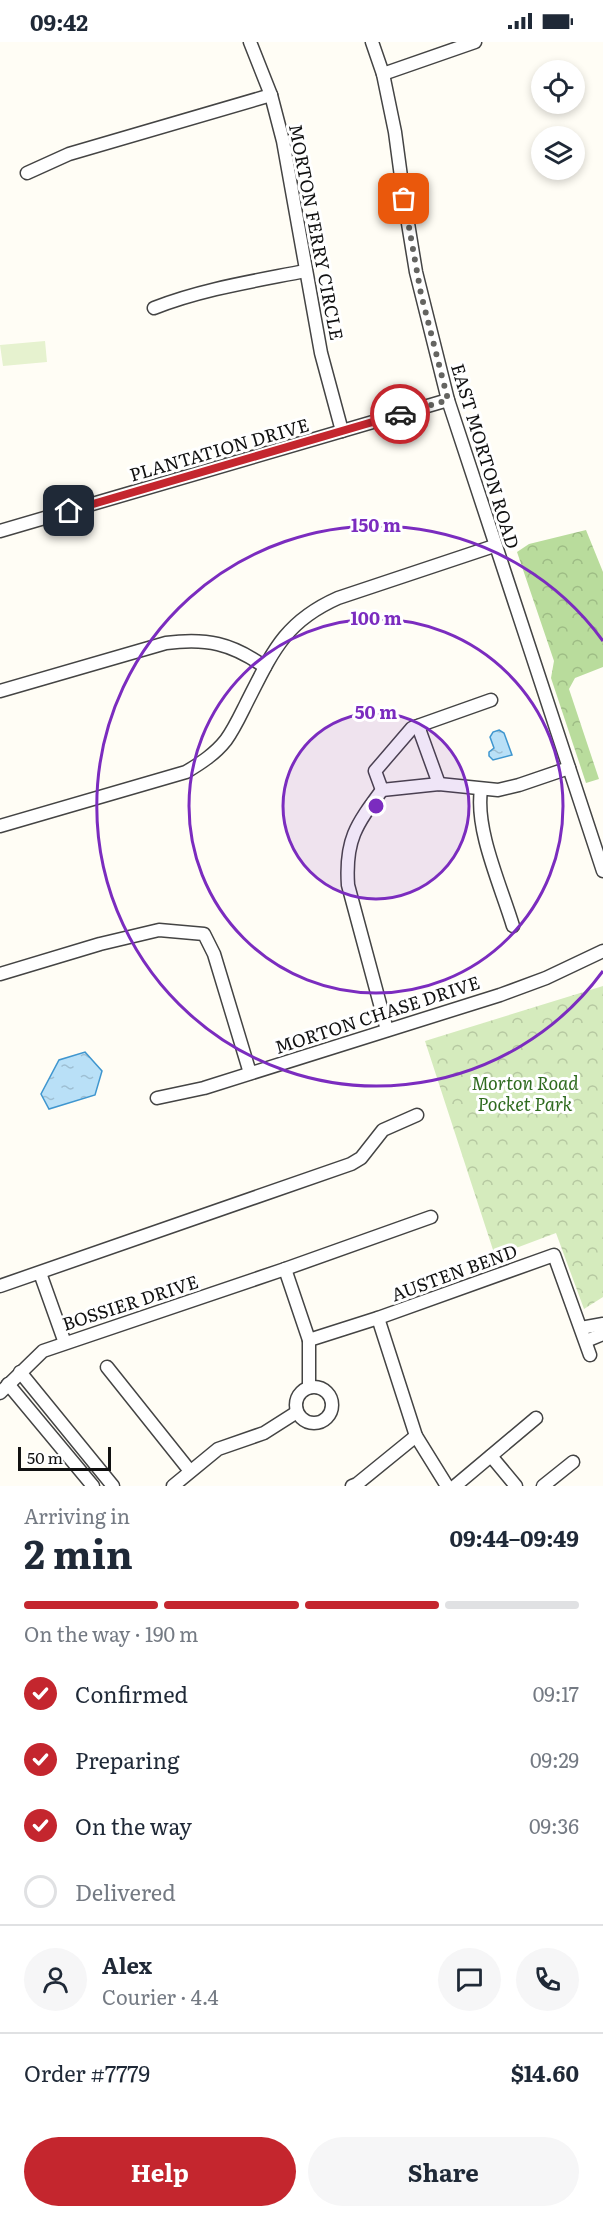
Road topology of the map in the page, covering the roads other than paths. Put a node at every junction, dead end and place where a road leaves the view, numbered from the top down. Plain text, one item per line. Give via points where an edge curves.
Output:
1 (250, 42) edge
2 (372, 42) edge
3 (475, 42) edge
4 (383, 74) junction
5 (271, 95) junction
6 (27, 172) dead end
7 (305, 271) junction
8 (154, 308) dead end
9 (448, 400) junction
10 (342, 431) junction
11 (0, 531) edge
12 (494, 546) junction
13 (265, 667) junction
14 (0, 691) edge
15 (491, 700) dead end
16 (418, 726) junction
17 (569, 768) junction
18 (439, 784) junction
19 (382, 790) junction
20 (481, 790) junction
21 (0, 826) edge
22 (603, 871) edge
23 (513, 926) dead end
24 (603, 951) edge
25 (0, 974) edge
26 (387, 1030) junction
27 (250, 1073) junction
28 (158, 1098) dead end
29 (417, 1115) dead end
30 (431, 1217) dead end
31 (285, 1269) junction
32 (40, 1273) junction
33 (0, 1286) edge
34 (378, 1318) junction
35 (603, 1324) edge
36 (581, 1328) junction
37 (603, 1334) edge
38 (309, 1340) junction
39 (586, 1341) junction
40 (65, 1343) junction
41 (590, 1355) dead end
42 (107, 1367) dead end
43 (20, 1372) junction
44 (309, 1387) junction
45 (4, 1388) edge
46 (297, 1412) junction
47 (536, 1418) dead end
48 (416, 1436) junction
49 (491, 1456) junction
50 (573, 1462) dead end
51 (190, 1471) junction
52 (93, 1486) edge
53 (112, 1486) edge
54 (173, 1486) edge
55 (352, 1486) edge
56 (447, 1486) edge
57 (455, 1486) edge
58 (516, 1486) edge
59 (543, 1486) edge

1 - 5 street, MORTON FERRY CIRCLE
2 - 4 street, EAST MORTON ROAD
3 - 4 street
4 - 9 street, EAST MORTON ROAD via 417,272
5 - 6 street via 69,154
5 - 7 street, MORTON FERRY CIRCLE via 283,141
7 - 8 street via 226,287
7 - 10 street, MORTON FERRY CIRCLE
9 - 10 street, PLANTATION DRIVE
9 - 12 street, EAST MORTON ROAD
10 - 11 street, PLANTATION DRIVE
12 - 13 street via 321,606 287,632
12 - 17 street, EAST MORTON ROAD
13 - 14 street via 244,652 193,640 166,643
13 - 21 street via 225,740 208,758 186,772
15 - 16 street
16 - 18 street
16 - 19 street via 375,771
17 - 20 street via 519,786
17 - 22 street, EAST MORTON ROAD
18 - 19 street
18 - 20 street
19 - 26 street via 364,814 346,861 355,915
20 - 23 street via 482,825
24 - 26 street, MORTON CHASE DRIVE via 546,978
25 - 27 street via 159,930 204,934 214,954
26 - 27 street, MORTON CHASE DRIVE
27 - 28 street, MORTON CHASE DRIVE
29 - 32 street via 383,1130 361,1158 351,1164
30 - 31 street, BOSSIER DRIVE
31 - 38 street
31 - 40 street, BOSSIER DRIVE
32 - 33 street
32 - 40 street
34 - 36 street, AUSTEN BEND via 554,1255
34 - 38 street, AUSTEN BEND
34 - 48 street
35 - 36 street
36 - 39 street, AUSTEN BEND
37 - 39 street
38 - 44 street
39 - 41 street, AUSTEN BEND
40 - 43 street, BOSSIER DRIVE via 43,1351
42 - 51 street
43 - 45 street, BOSSIER DRIVE
43 - 53 street
44 - 46 street via 297,1398
44 - 46 street via 319,1387 329,1395 330,1414 311,1423
45 - 52 street
46 - 51 street via 264,1433 218,1449
47 - 49 street
48 - 55 street
48 - 56 street
49 - 57 street
49 - 58 street
50 - 59 street
51 - 54 street

